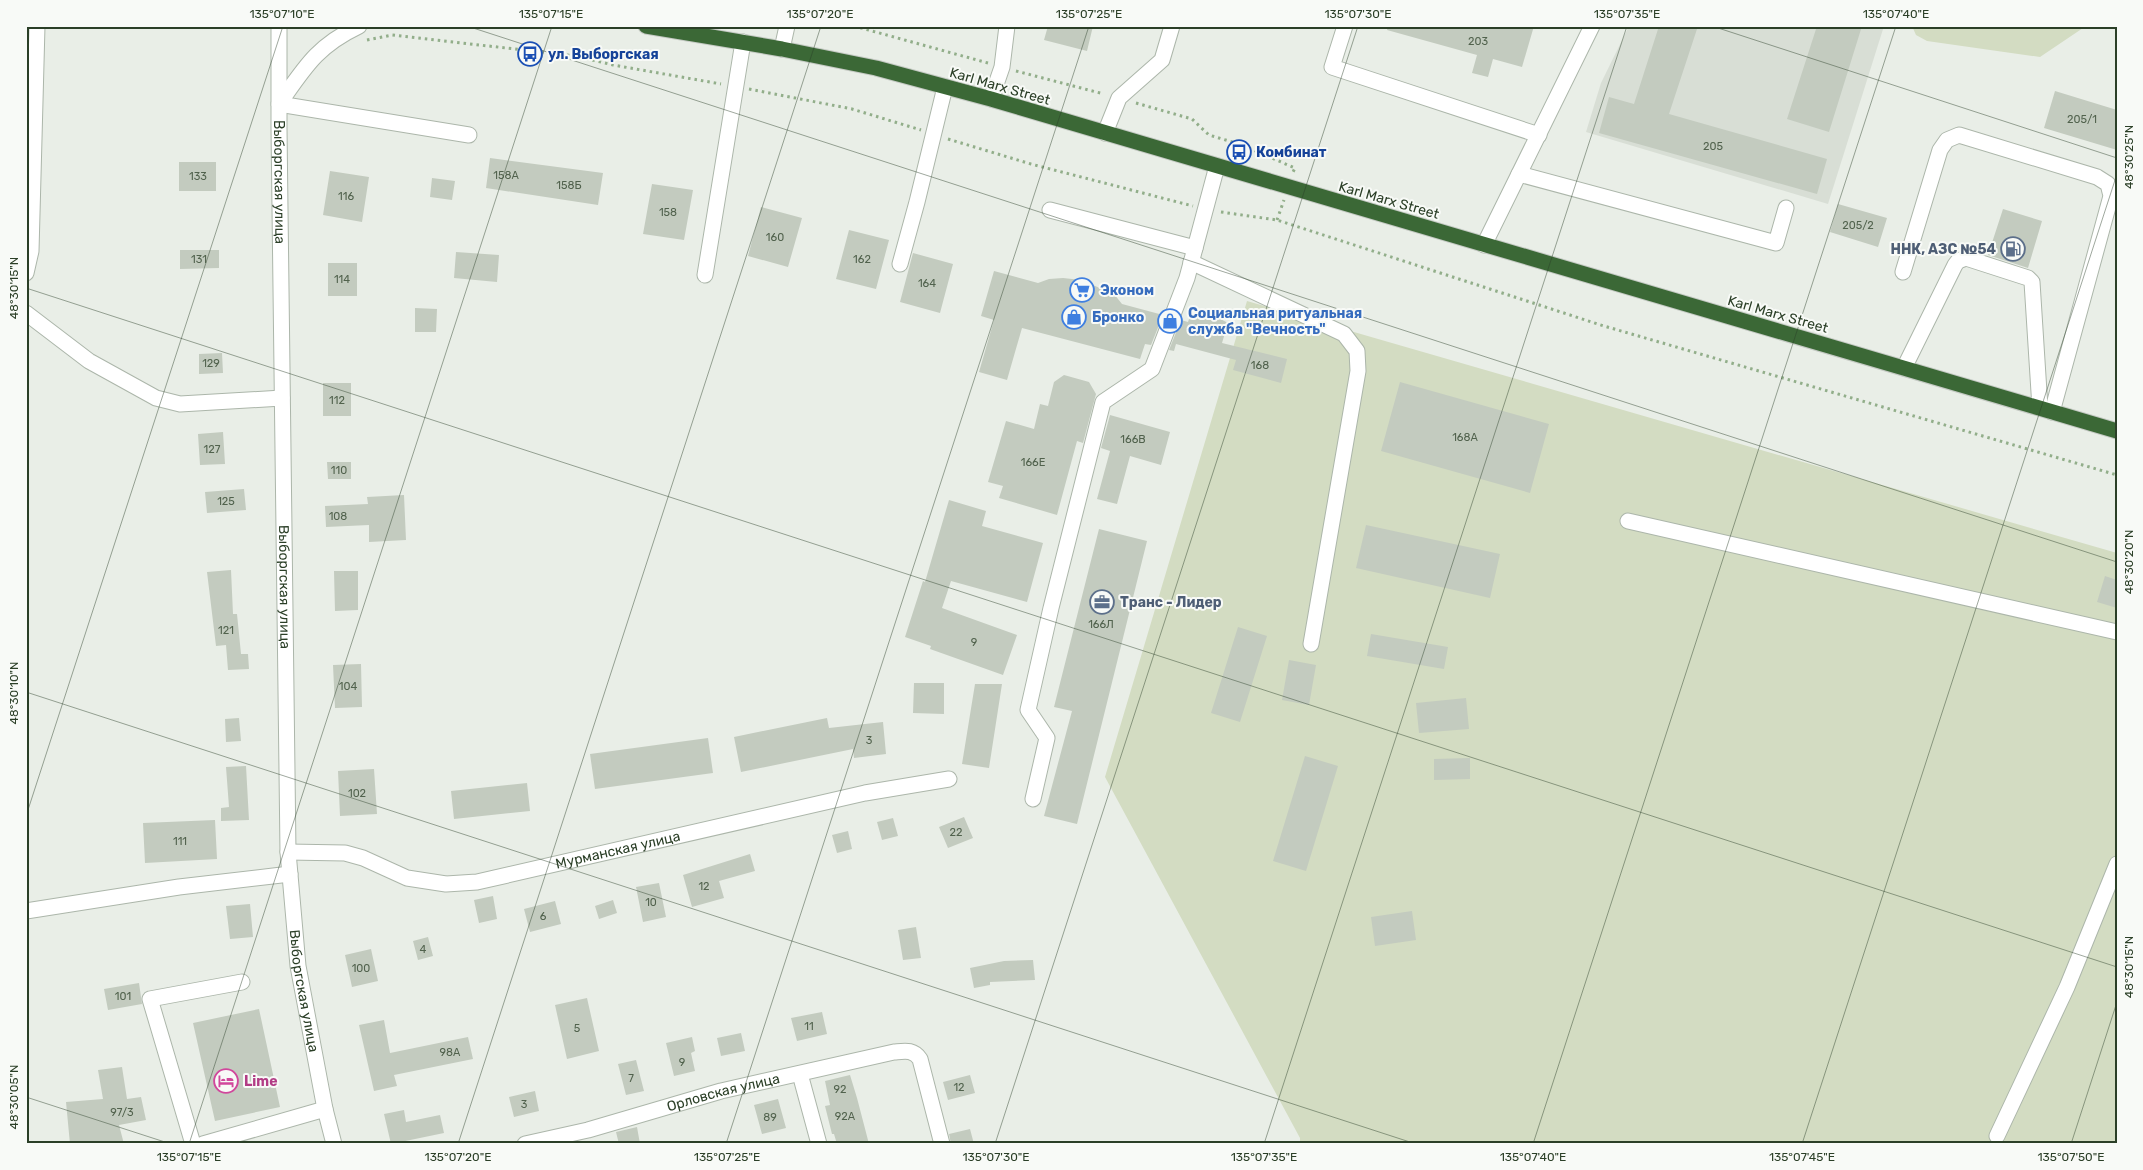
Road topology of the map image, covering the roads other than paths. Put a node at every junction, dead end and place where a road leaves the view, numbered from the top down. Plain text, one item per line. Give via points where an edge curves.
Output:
1 (38, 26) edge
2 (279, 26) edge
3 (359, 26) edge
4 (646, 26) edge
5 (787, 26) edge
6 (1008, 26) edge
7 (1172, 26) edge
8 (1345, 26) edge
9 (1592, 26) edge
10 (743, 42) junction
11 (782, 49) junction
12 (945, 87) junction
13 (992, 99) junction
14 (279, 104) junction
15 (1105, 133) junction
16 (469, 135) dead end
17 (1539, 135) junction
18 (1217, 166) junction
19 (1519, 174) junction
20 (1786, 208) dead end
21 (1050, 210) dead end
22 (1484, 245) junction
23 (1193, 255) junction
24 (900, 264) dead end
25 (1903, 272) dead end
26 (26, 273) edge
27 (705, 275) dead end
28 (26, 313) edge
29 (1904, 368) junction
30 (282, 398) junction
31 (2046, 410) junction
32 (2117, 431) edge
33 (1628, 521) dead end
34 (2117, 632) edge
35 (1311, 644) dead end
36 (949, 779) dead end
37 (1033, 799) dead end
38 (288, 852) junction
39 (290, 874) junction
40 (2115, 874) edge
41 (26, 911) edge
42 (242, 982) dead end
43 (800, 1074) junction
44 (325, 1109) junction
45 (1997, 1136) dead end
46 (590, 1137) edge
47 (193, 1144) edge
48 (203, 1144) edge
49 (334, 1144) edge
50 (525, 1144) edge
51 (819, 1144) edge
52 (942, 1144) edge

1 - 26 street via 31,251
2 - 14 street, Выборгская улица
3 - 14 street via 317,52
4 - 10 highway, Karl Marx Street
5 - 11 street
6 - 13 street via 1002,67
7 - 15 street via 1162,60 1120,98
8 - 17 street via 1332,67
9 - 17 street
10 - 11 highway, Karl Marx Street
10 - 27 street
11 - 12 highway, Karl Marx Street via 876,68
12 - 13 highway, Karl Marx Street
12 - 24 street
13 - 15 highway, Karl Marx Street
14 - 16 street
14 - 30 street, Выборгская улица
15 - 18 highway, Karl Marx Street
17 - 19 street
18 - 22 highway, Karl Marx Street
18 - 23 street
19 - 20 street via 1776,243
19 - 22 street
21 - 23 street
22 - 29 highway, Karl Marx Street
23 - 35 street via 1344,334 1356,351 1358,371
23 - 37 street via 1152,370 1103,402 1028,710 1047,738
25 - 31 street via 1940,150 1947,140 1959,134 2097,176 2108,184 2111,196
28 - 30 street via 89,361 156,398 180,404
29 - 31 highway, Karl Marx Street
29 - 31 street via 1955,265 1966,258 2032,282
30 - 38 street, Выборгская улица
31 - 32 highway, Karl Marx Street
33 - 34 street
36 - 38 street, Мурманская улица via 864,793 477,882 446,884 406,878 345,853
38 - 39 street, Выборгская улица
39 - 41 street via 179,887
39 - 44 street, Выборгская улица via 298,966
40 - 45 street via 2067,987
42 - 47 street via 150,999
43 - 46 street, Орловская улица via 721,1091
43 - 51 street
43 - 52 street, Орловская улица via 894,1052 908,1050 915,1053 920,1059
44 - 48 street
44 - 49 street, Выборгская улица
46 - 50 street, Орловская улица

